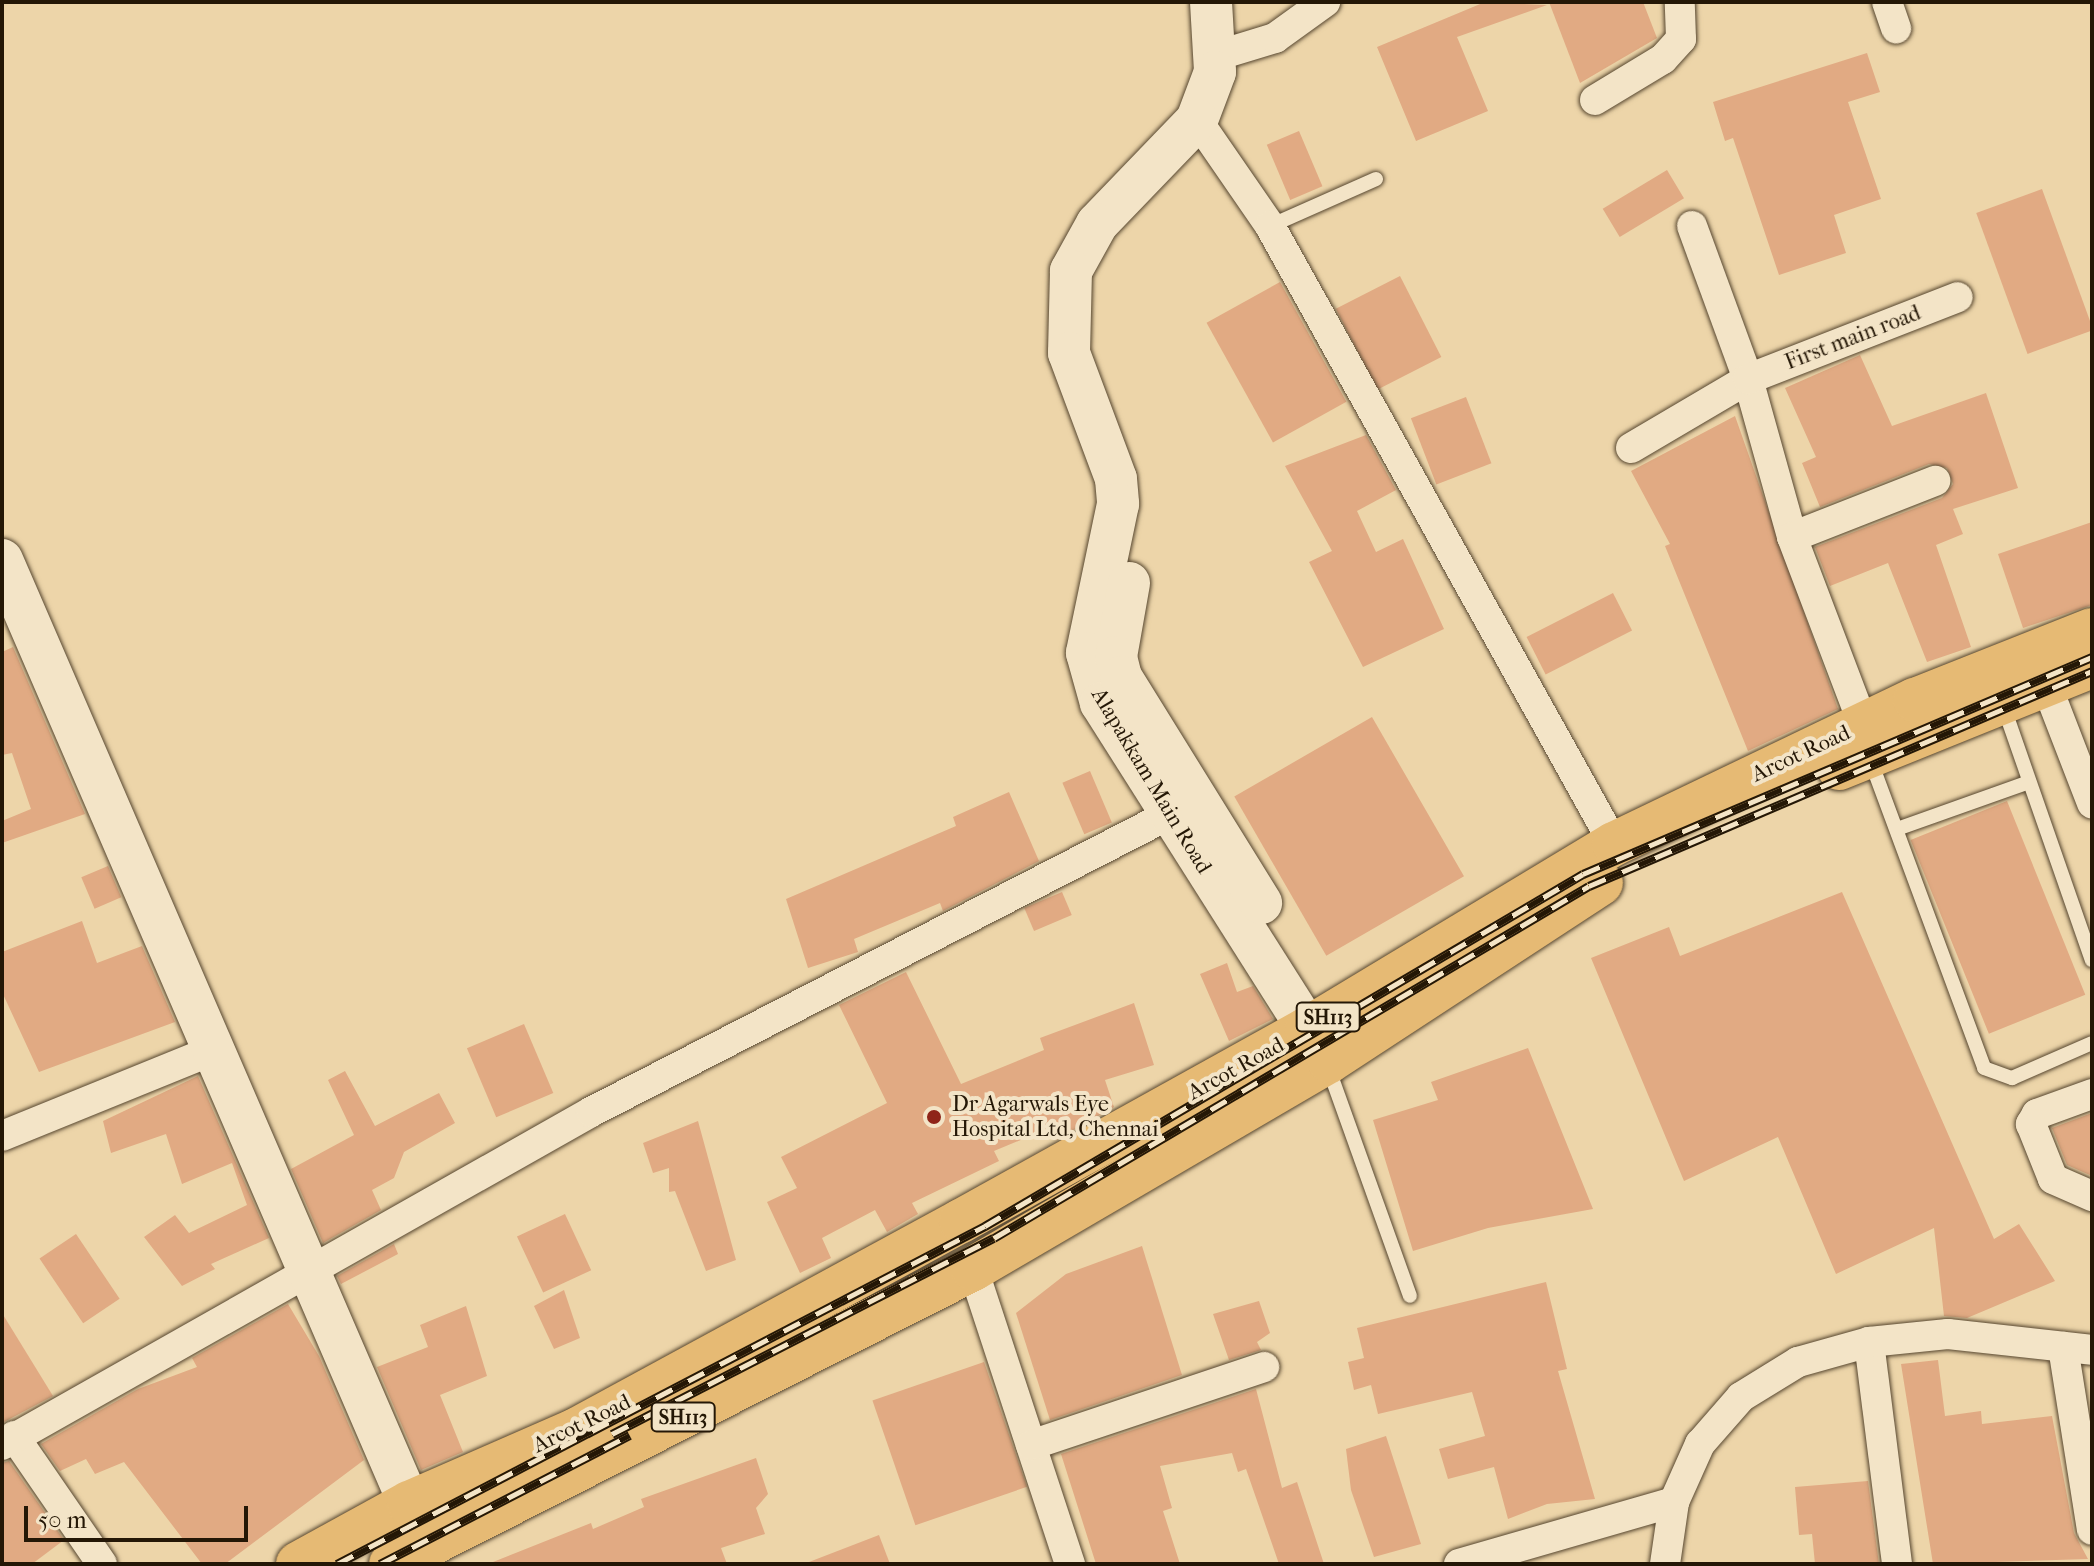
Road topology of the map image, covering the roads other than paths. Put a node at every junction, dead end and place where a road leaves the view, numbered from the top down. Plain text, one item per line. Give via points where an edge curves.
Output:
1 (1211, 2) edge
2 (1238, 2) edge
3 (1325, 2) edge
4 (1680, 2) edge
5 (1228, 54) junction
6 (1595, 100) dead end
7 (1204, 130) junction
8 (1376, 179) dead end
9 (1270, 226) junction
10 (1692, 226) dead end
11 (1958, 297) dead end
12 (1748, 379) junction
13 (1631, 448) dead end
14 (1935, 481) dead end
15 (1792, 537) junction
16 (2, 560) edge
17 (2092, 630) edge
18 (2092, 666) edge
19 (2046, 684) junction
20 (2001, 702) junction
21 (1866, 739) junction
22 (2029, 782) junction
23 (2092, 803) edge
24 (1182, 808) junction
25 (1897, 829) junction
26 (1614, 844) junction
27 (2092, 960) edge
28 (1330, 1038) junction
29 (2092, 1043) edge
30 (214, 1050) junction
31 (2092, 1094) edge
32 (2, 1136) edge
33 (2092, 1196) edge
34 (307, 1268) junction
35 (973, 1269) junction
36 (1410, 1296) dead end
37 (1869, 1342) junction
38 (2078, 1349) edge
39 (1264, 1367) dead end
40 (8, 1440) edge
41 (1031, 1445) junction
42 (1674, 1502) junction
43 (409, 1503) junction
44 (2092, 1530) edge
45 (449, 1551) edge
46 (102, 1564) edge
47 (298, 1564) edge
48 (391, 1564) edge
49 (1070, 1564) edge
50 (1459, 1564) edge
51 (1665, 1564) edge
52 (1897, 1564) edge

1 - 5 main road, Alapakkam Main Road
2 - 5 main road, Alapakkam Main Road
3 - 5 street via 1301,25
4 - 6 street via 1681,39 1663,59
5 - 7 main road, Alapakkam Main Road via 1210,94
7 - 9 street
7 - 24 main road, Alapakkam Main Road via 1087,238 1071,271 1065,325 1082,393 1116,479 1118,504 1088,638 1089,670 1101,703
8 - 9 lane
9 - 26 street
10 - 12 street
11 - 12 street, First main road
12 - 13 street, First main road
12 - 15 street
14 - 15 street
15 - 21 street
16 - 30 main road
17 - 21 main road, Arcot Road / SH113
18 - 19 main road, Arcot Road / SH113
19 - 20 main road, Arcot Road / SH113
19 - 23 street
20 - 21 main road, Arcot Road / SH113
20 - 22 lane
21 - 25 lane
21 - 26 main road, Arcot Road / SH113
21 - 28 main road, Arcot Road / SH113
22 - 25 lane
22 - 27 lane
24 - 28 main road, Alapakkam Main Road
24 - 34 street via 591,1112
25 - 29 lane via 1984,1068 2012,1078
26 - 28 main road, Arcot Road / SH113
28 - 35 main road, Arcot Road / SH113
28 - 36 lane via 1328,1073
28 - 43 main road, Arcot Road / SH113 via 576,1430
30 - 32 street
30 - 34 main road
31 - 33 street via 2037,1114 2031,1124 2053,1179
34 - 40 street
34 - 43 main road
35 - 41 street
35 - 45 main road, Arcot Road / SH113
37 - 38 street via 1948,1334
37 - 42 street via 1798,1362 1741,1397 1700,1444
37 - 52 street
38 - 44 street
39 - 41 street
40 - 46 street
41 - 49 street
42 - 50 street
42 - 51 street
43 - 47 main road, Arcot Road / SH113
45 - 48 main road, Arcot Road / SH113

